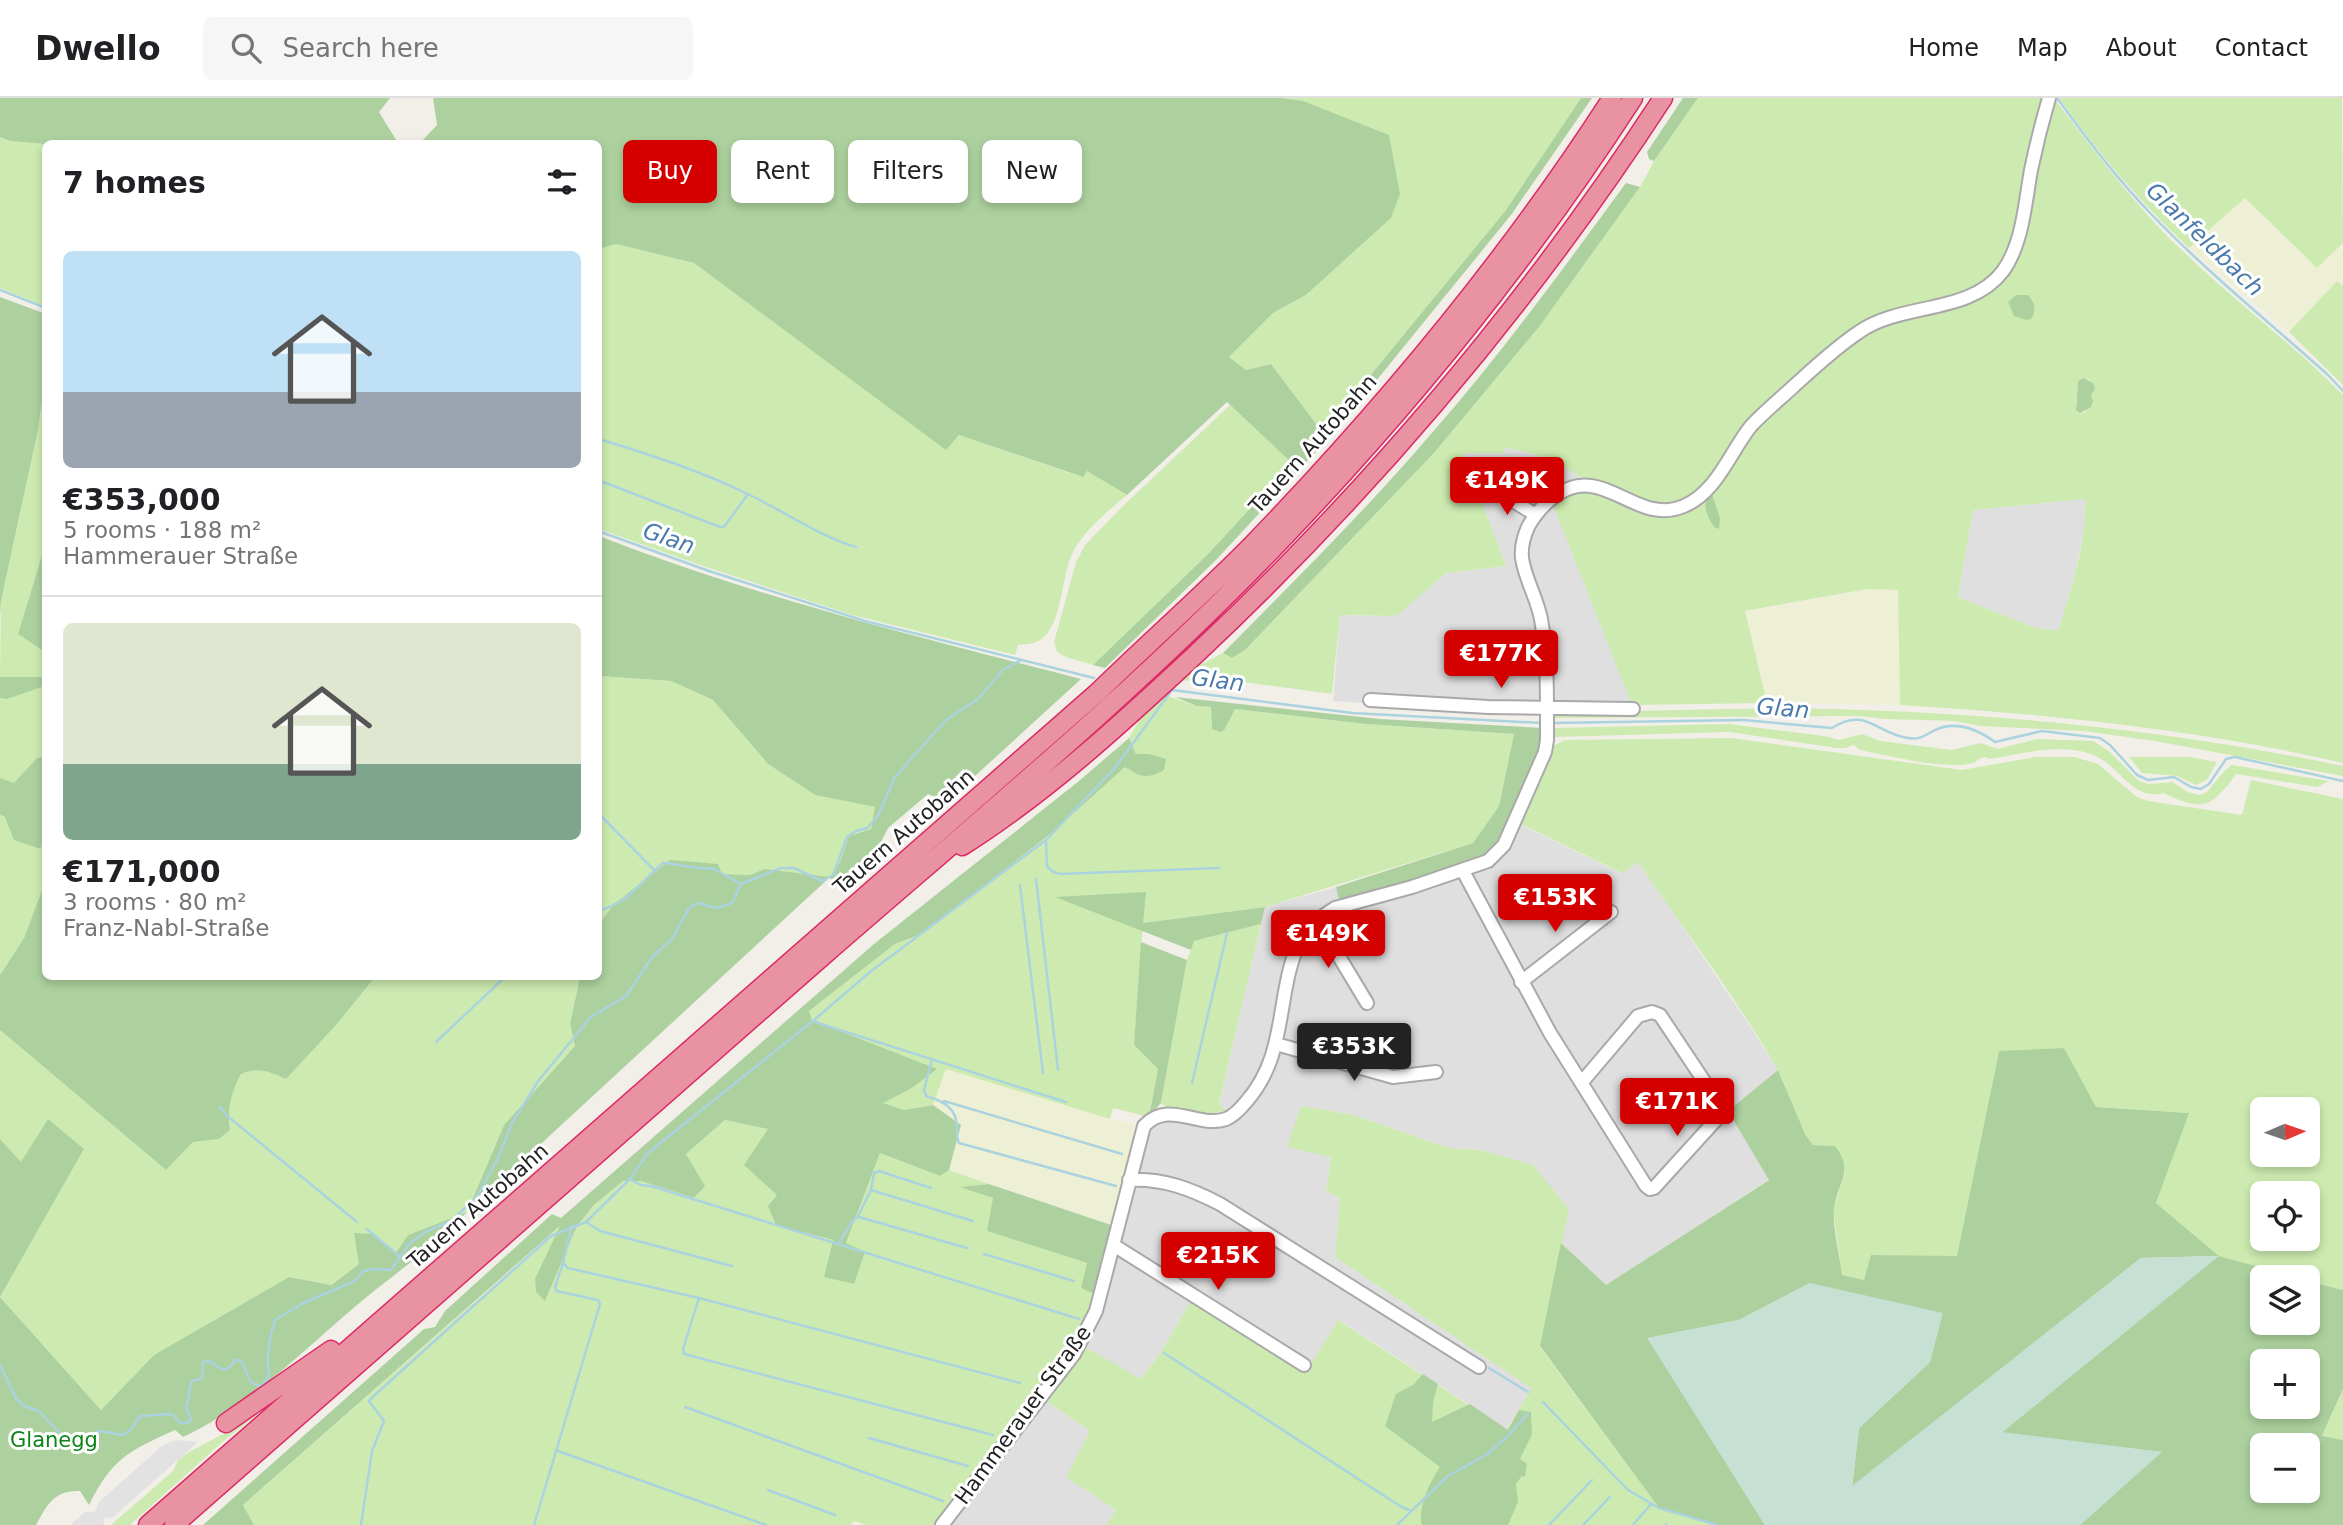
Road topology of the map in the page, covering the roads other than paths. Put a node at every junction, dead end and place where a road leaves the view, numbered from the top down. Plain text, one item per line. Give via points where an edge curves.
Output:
1 (1612, 98) edge
2 (1633, 98) edge
3 (1663, 98) edge
4 (2049, 98) edge
5 (1495, 491) dead end
6 (1536, 514) junction
7 (1370, 700) dead end
8 (1547, 709) junction
9 (1633, 709) dead end
10 (1463, 871) junction
11 (917, 874) junction
12 (1611, 912) dead end
13 (1317, 920) junction
14 (1521, 982) junction
15 (1367, 1003) dead end
16 (1276, 1044) junction
17 (1436, 1072) dead end
18 (1582, 1082) junction
19 (1129, 1180) junction
20 (1115, 1246) junction
21 (381, 1320) junction
22 (1304, 1365) dead end
23 (1479, 1367) dead end
24 (226, 1423) dead end
25 (208, 1495) junction
26 (200, 1513) dead end
27 (148, 1525) edge
28 (174, 1525) edge
29 (942, 1525) edge

1 - 21 highway, Tauern Autobahn via 1477,286 1352,437 1197,600
2 - 11 highway via 1488,301 1415,392 1278,544 1120,696
3 - 11 highway via 1505,319 1313,539 1146,700 1004,820
4 - 6 street via 2017,240 2010,261 1993,282 1953,302 1896,314 1861,330 1753,424 1708,488 1684,506 1651,510 1605,489 1581,484 1563,490
5 - 6 street
6 - 8 street, Hammerauer Straße via 1527,530 1522,559 1541,617
7 - 8 street
8 - 9 street
8 - 10 street, Hammerauer Straße via 1545,752 1504,845 1489,861
10 - 13 street, Hammerauer Straße via 1335,908
10 - 14 street
11 - 25 highway, Tauern Autobahn
12 - 14 street
13 - 15 street
13 - 16 street, Hammerauer Straße via 1300,941
14 - 18 street
16 - 17 street via 1393,1077
16 - 19 street, Hammerauer Straße via 1256,1088 1226,1119 1165,1114 1148,1121
18 - 18 street via 1650,1189 1724,1111 1660,1015 1652,1012 1638,1016
19 - 20 street, Hammerauer Straße
19 - 23 street via 1147,1179 1191,1189 1220,1204
20 - 22 street
20 - 29 street, Hammerauer Straße via 1084,1338
21 - 24 highway via 367,1322
21 - 27 highway, Tauern Autobahn
25 - 26 highway
25 - 28 highway, Tauern Autobahn

